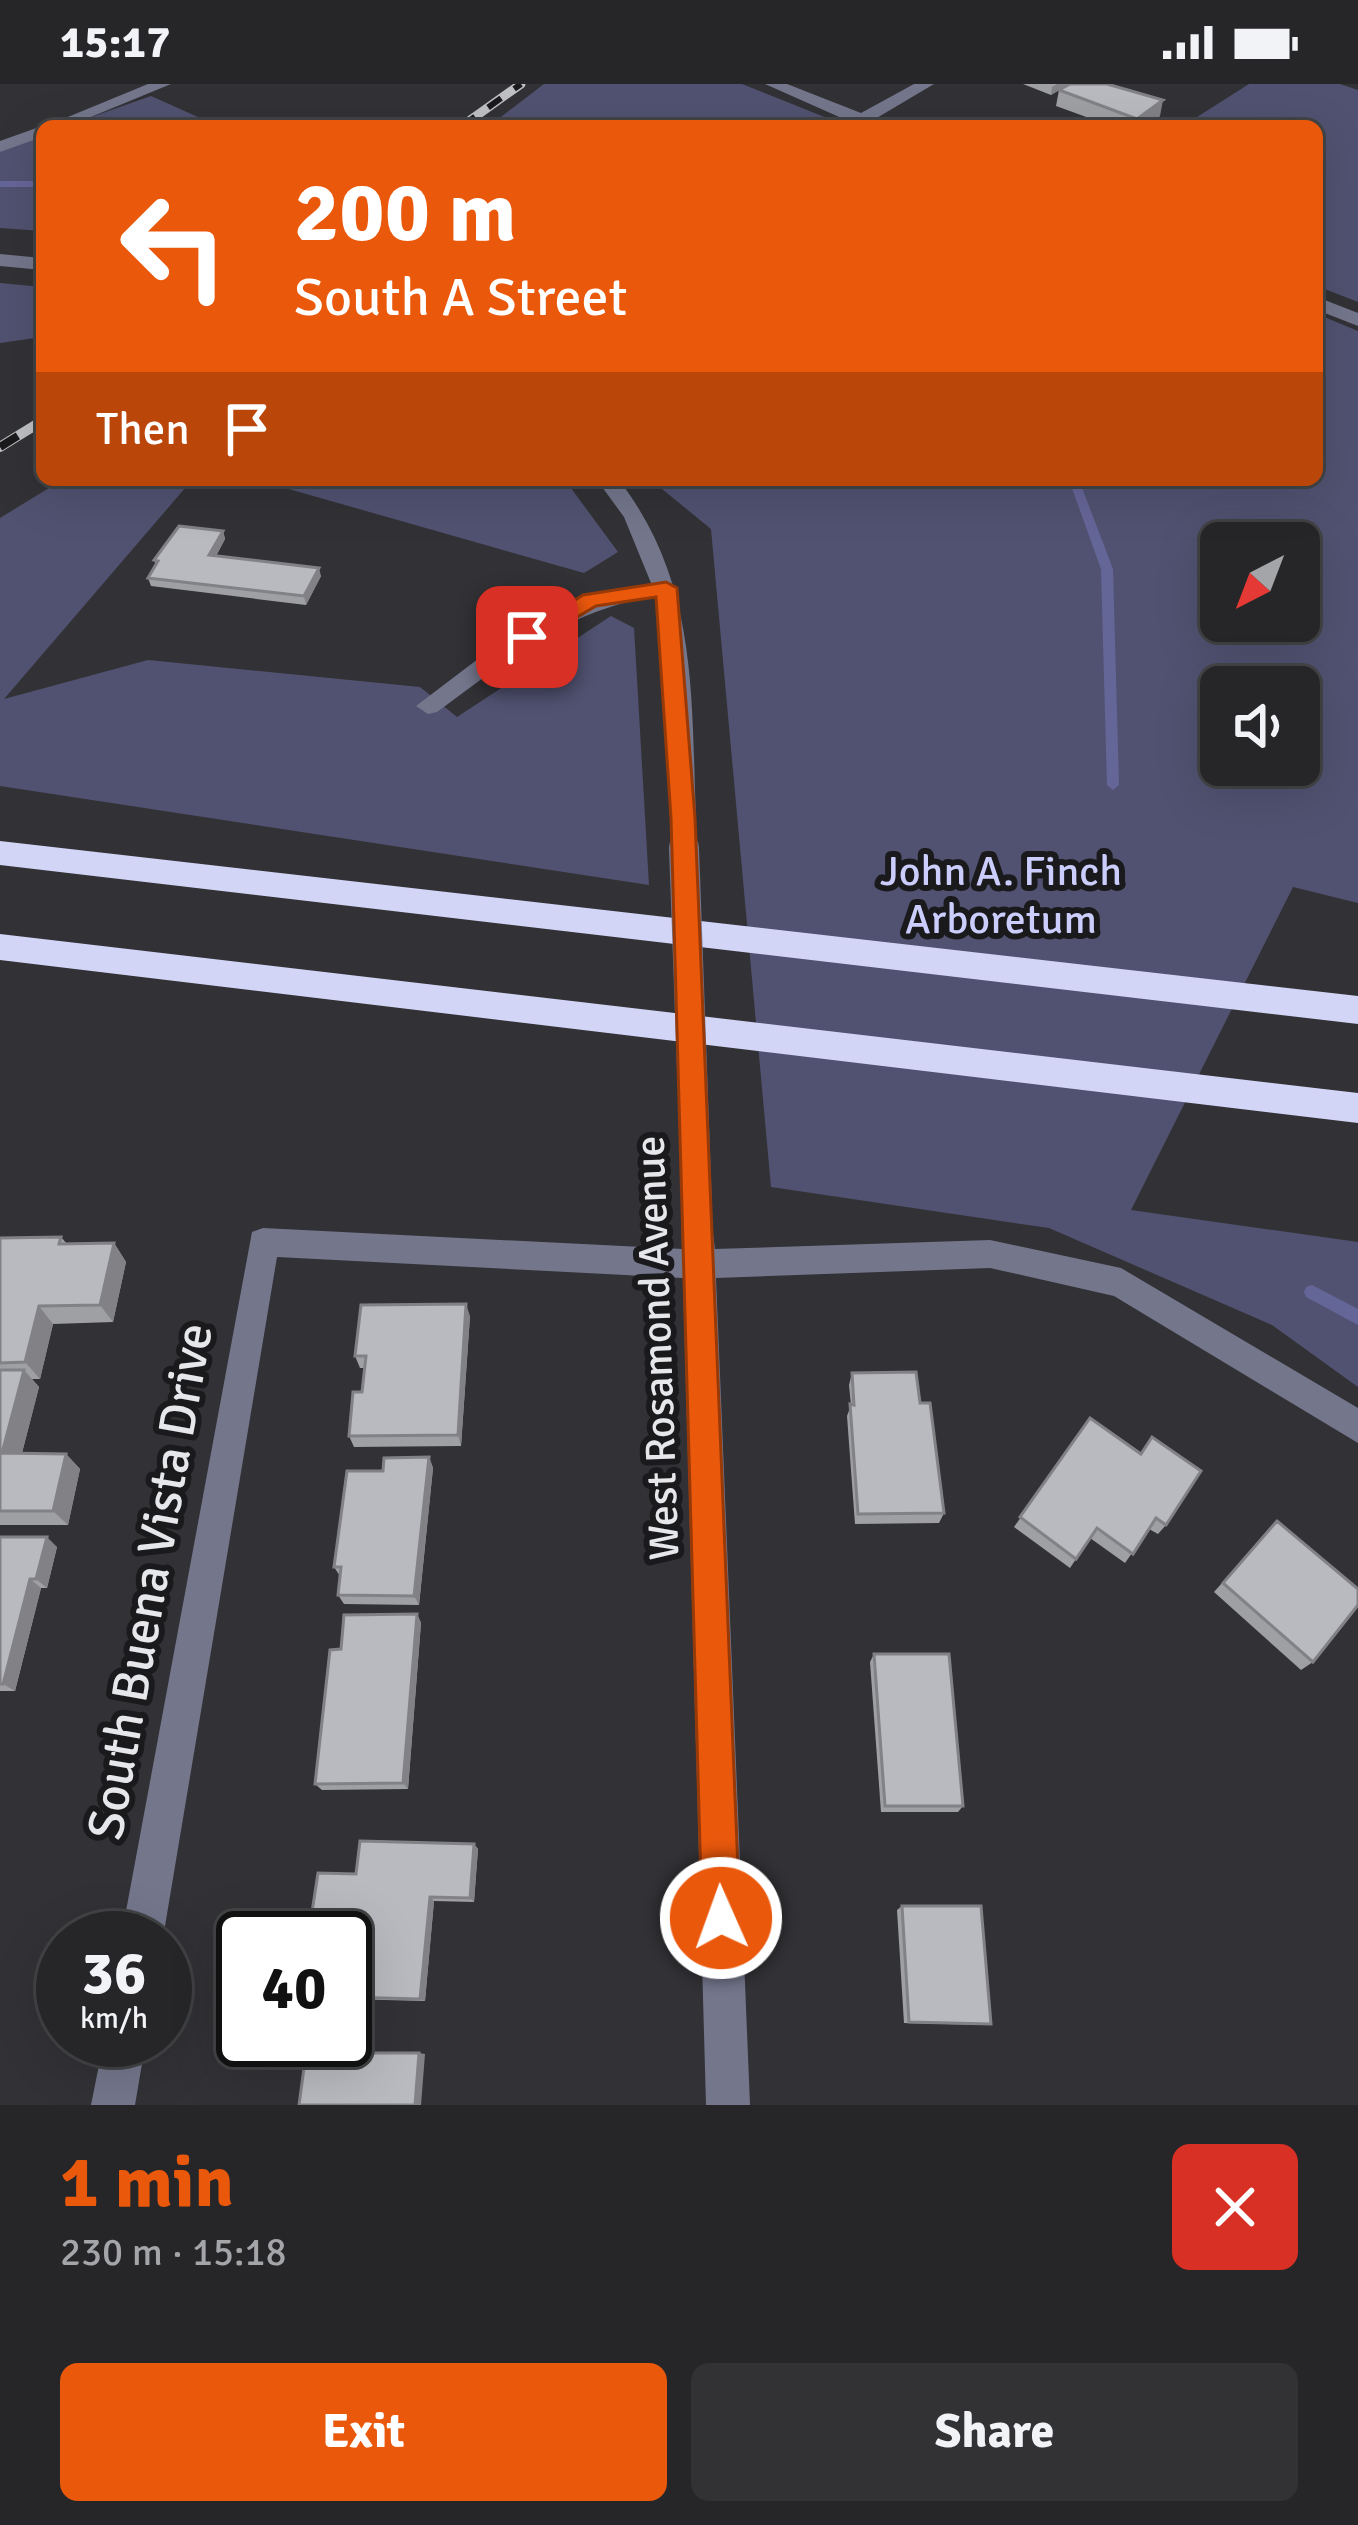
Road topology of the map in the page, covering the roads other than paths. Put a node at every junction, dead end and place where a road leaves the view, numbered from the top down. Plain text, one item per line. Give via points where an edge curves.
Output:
1 (163, 84) edge
2 (772, 84) edge
3 (926, 84) edge
4 (70, 120) edge
5 (862, 120) edge
6 (873, 120) edge
7 (36, 133) edge
8 (0, 147) edge
9 (0, 260) edge
10 (36, 263) edge
11 (1323, 305) edge
12 (1358, 320) edge
13 (612, 486) edge
14 (666, 588) junction
15 (428, 706) dead end
16 (0, 853) edge
17 (0, 947) edge
18 (1358, 1010) edge
19 (1358, 1108) edge
20 (698, 1264) junction
21 (1358, 1427) edge
22 (147, 1911) edge
23 (119, 2067) edge
24 (113, 2105) edge
25 (728, 2105) edge

1 - 4 street
2 - 5 street
3 - 6 street
7 - 8 street
9 - 10 street
11 - 12 street
13 - 14 street, West Rosamond Avenue via 653,544
14 - 15 street via 574,606
14 - 20 street, West Rosamond Avenue, bridge via 683,818
16 - 18 highway
17 - 19 highway
20 - 21 street via 990,1254 1121,1282
20 - 22 street, South Buena Vista Drive via 262,1241
20 - 25 street, West Rosamond Avenue
23 - 24 street

